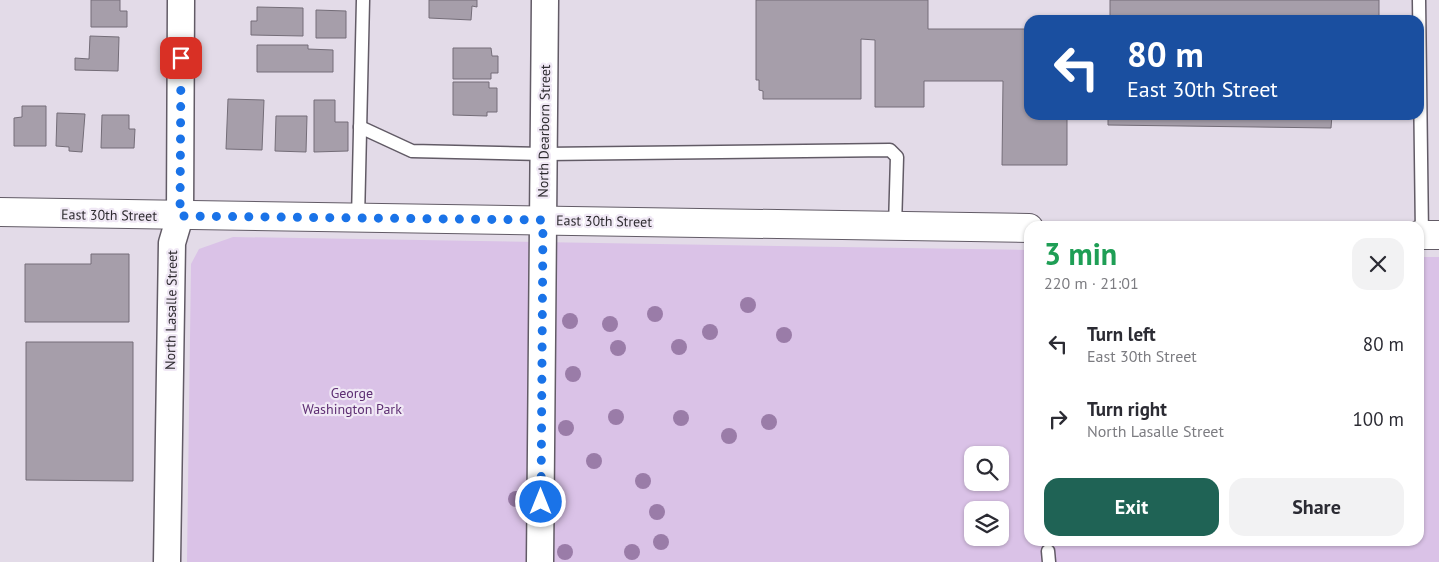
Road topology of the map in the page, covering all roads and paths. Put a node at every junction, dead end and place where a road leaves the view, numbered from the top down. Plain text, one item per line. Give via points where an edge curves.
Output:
1 (181, 0) edge
2 (363, 0) edge
3 (545, 0) edge
4 (1419, 0) edge
5 (1420, 15) edge
6 (1423, 120) edge
7 (360, 127) junction
8 (544, 154) junction
9 (0, 212) edge
10 (180, 216) junction
11 (358, 219) junction
12 (543, 220) junction
13 (895, 227) junction
14 (1024, 228) edge
15 (1427, 235) edge
16 (167, 562) edge
17 (540, 562) edge

1 - 10 street, North Lasalle Street
2 - 7 lane
3 - 8 street, North Dearborn Street
4 - 5 lane
6 - 15 lane
7 - 8 lane via 412,151
7 - 11 lane
8 - 12 street, North Dearborn Street
8 - 13 lane via 890,150 897,157
9 - 10 main road, East 30th Street
10 - 11 main road, East 30th Street
10 - 16 street, North Lasalle Street via 172,242
11 - 12 main road, East 30th Street
12 - 13 main road, East 30th Street
12 - 17 street, North Dearborn Street
13 - 14 main road, East 30th Street

